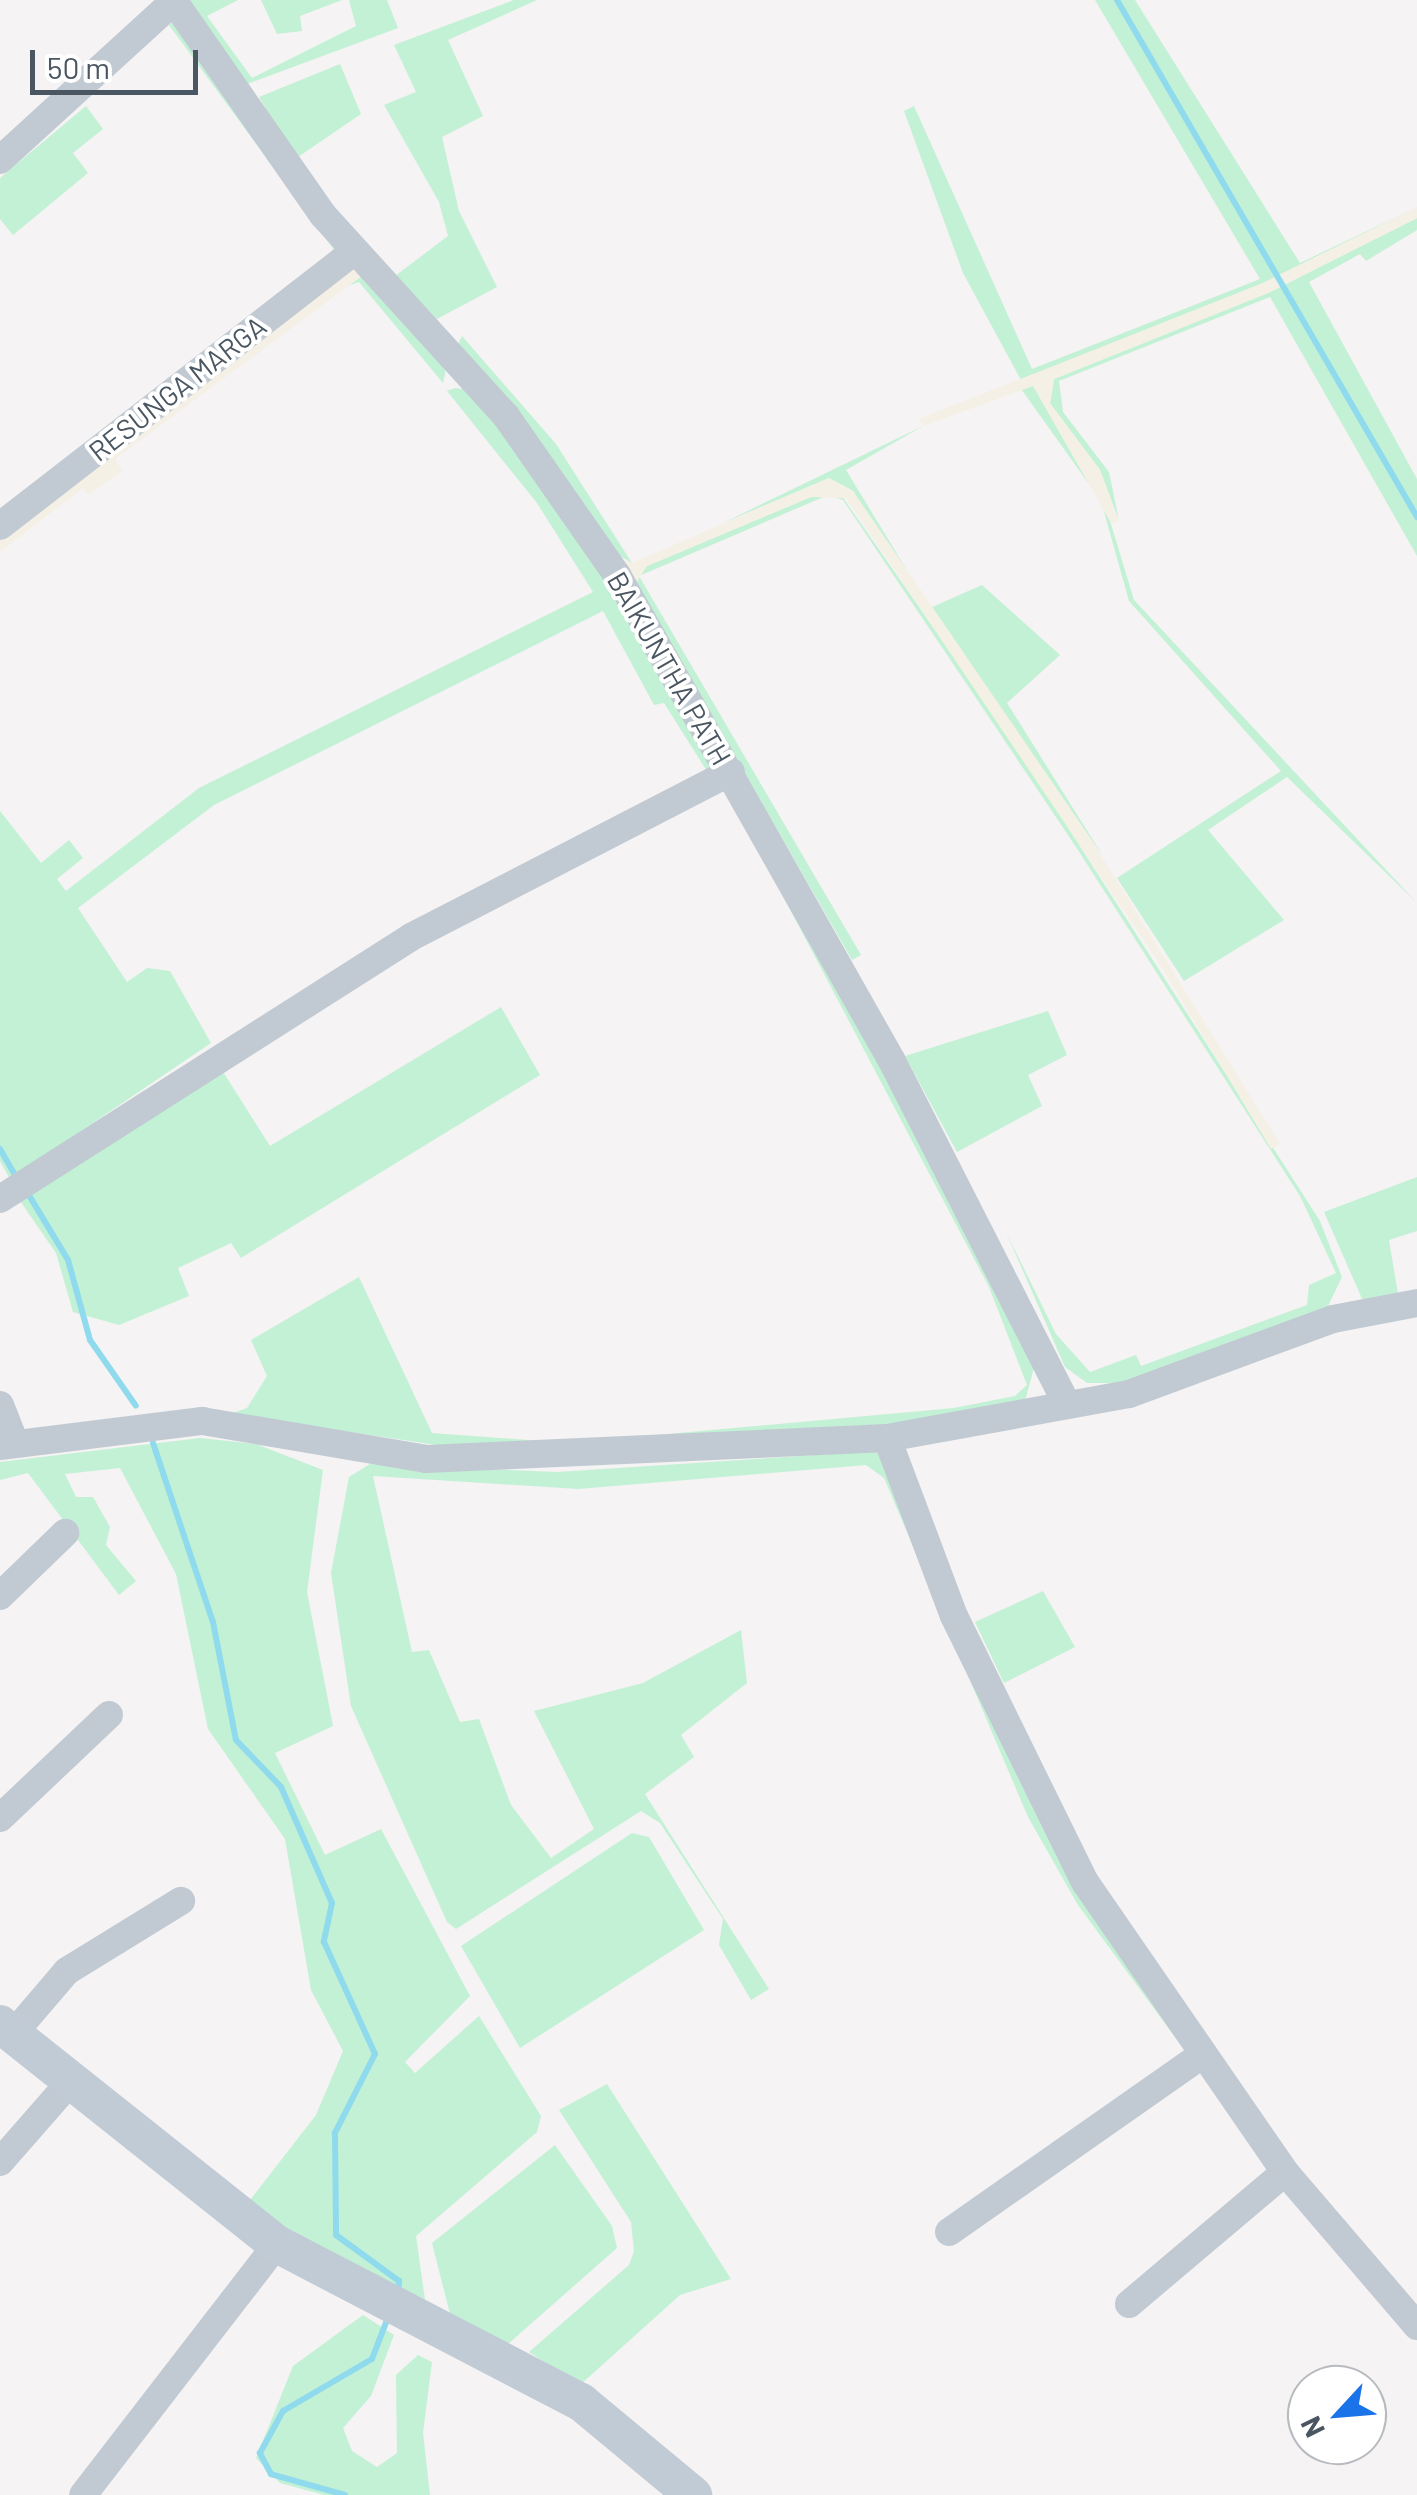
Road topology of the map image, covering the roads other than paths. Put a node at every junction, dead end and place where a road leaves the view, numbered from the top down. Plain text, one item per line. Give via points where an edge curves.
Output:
1 (173, 0) edge
2 (0, 160) edge
3 (354, 251) junction
4 (0, 526) edge
5 (731, 772) junction
6 (14, 1189) edge
7 (1417, 1303) edge
8 (1066, 1402) junction
9 (0, 1406) edge
10 (887, 1438) junction
11 (8, 1445) edge
12 (65, 1534) dead end
13 (0, 1596) edge
14 (109, 1714) dead end
15 (0, 1818) edge
16 (181, 1902) dead end
17 (7, 2029) edge
18 (1202, 2055) junction
19 (70, 2082) junction
20 (0, 2162) edge
21 (1284, 2172) junction
22 (949, 2232) dead end
23 (277, 2244) junction
24 (1129, 2304) dead end
25 (1417, 2326) edge
26 (82, 2494) edge
27 (693, 2495) edge

1 - 2 street
1 - 3 street, BAIKUNTHA PATH
3 - 4 street, RESUNGA MARGA
3 - 5 street, BAIKUNTHA PATH via 506,416 568,498
5 - 6 street via 411,937
5 - 8 street, BAIKUNTHA PATH
7 - 8 street via 1333,1319 1128,1394
8 - 10 street
9 - 11 street
10 - 11 street via 426,1459 202,1421
10 - 18 street via 1026,1774
12 - 13 street
14 - 15 street
16 - 17 street via 67,1971
17 - 19 street
18 - 21 street
18 - 22 street
19 - 20 street
19 - 23 street
21 - 24 street
21 - 25 street
23 - 26 street
23 - 27 street via 581,2402

